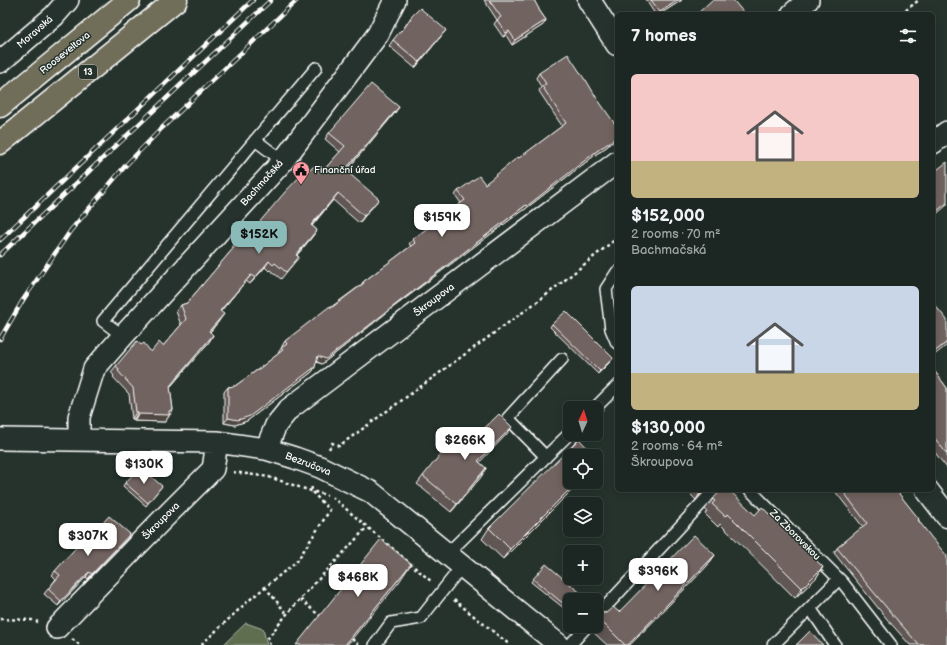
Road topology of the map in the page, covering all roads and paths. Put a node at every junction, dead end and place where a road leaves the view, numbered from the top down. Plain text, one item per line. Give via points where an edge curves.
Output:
1 (68, 0) edge
2 (78, 0) edge
3 (129, 0) edge
4 (176, 0) edge
5 (395, 0) edge
6 (589, 0) edge
7 (808, 0) edge
8 (919, 0) edge
9 (794, 12) edge
10 (904, 12) edge
11 (54, 16) junction
12 (615, 41) edge
13 (0, 62) edge
14 (316, 68) dead end
15 (0, 106) edge
16 (947, 132) edge
17 (255, 140) junction
18 (935, 141) edge
19 (0, 143) edge
20 (283, 160) junction
21 (615, 164) edge
22 (615, 240) edge
23 (615, 275) edge
24 (122, 336) junction
25 (615, 338) edge
26 (562, 360) dead end
27 (615, 388) edge
28 (602, 401) edge
29 (0, 439) edge
30 (79, 440) junction
31 (563, 440) edge
32 (217, 442) junction
33 (266, 449) junction
34 (546, 457) junction
35 (320, 467) junction
36 (213, 469) junction
37 (311, 491) junction
38 (712, 492) edge
39 (752, 492) edge
40 (929, 492) edge
41 (947, 516) edge
42 (367, 527) junction
43 (454, 560) junction
44 (839, 579) junction
45 (265, 587) junction
46 (442, 591) junction
47 (300, 598) junction
48 (810, 608) junction
49 (603, 609) edge
50 (287, 614) junction
51 (321, 617) edge
52 (57, 628) dead end
53 (581, 633) edge
54 (352, 639) edge
55 (202, 645) edge
56 (270, 645) edge
57 (359, 645) edge
58 (375, 645) edge
59 (510, 645) edge
60 (559, 645) edge
61 (570, 645) edge
62 (773, 645) edge
63 (835, 645) edge
64 (891, 645) edge

1 - 11 street, Moravská
2 - 11 street
3 - 15 highway, Rooseveltova
4 - 19 highway, 13
5 - 20 street, Bachmačská via 378,34
6 - 12 street
7 - 9 street
8 - 10 path
11 - 13 street, Moravská
14 - 17 lane
16 - 18 street
17 - 20 lane
17 - 24 lane via 103,321
20 - 24 street, Bachmačská
21 - 33 street, Škroupova via 289,409 276,425
22 - 35 path via 545,296 345,441 338,446 332,443
23 - 25 lane via 606,289 611,329
24 - 30 street, Bachmačská via 94,369 79,417
26 - 34 lane via 508,418
27 - 28 lane
29 - 30 street, Bezručova
30 - 32 street, Bezručova
31 - 34 lane
32 - 33 street, Bezručova
32 - 36 street
33 - 35 street, Bezručova
34 - 43 lane
35 - 37 path
35 - 43 street, Bezručova via 371,492
36 - 37 path via 269,477
36 - 52 street, Škroupova
37 - 42 path via 330,496
37 - 45 path via 330,510 297,561
38 - 49 lane
39 - 44 lane, Za Zborovskou
40 - 41 street
42 - 46 path
42 - 47 path
43 - 46 lane
43 - 60 street, Bezručova
44 - 48 lane
44 - 64 lane, Za Zborovskou
45 - 50 path
45 - 55 path
46 - 58 lane via 421,618 391,622
46 - 59 path
47 - 50 path
47 - 51 path
48 - 62 lane
48 - 63 lane
50 - 56 path via 268,638
53 - 61 lane
54 - 57 path

